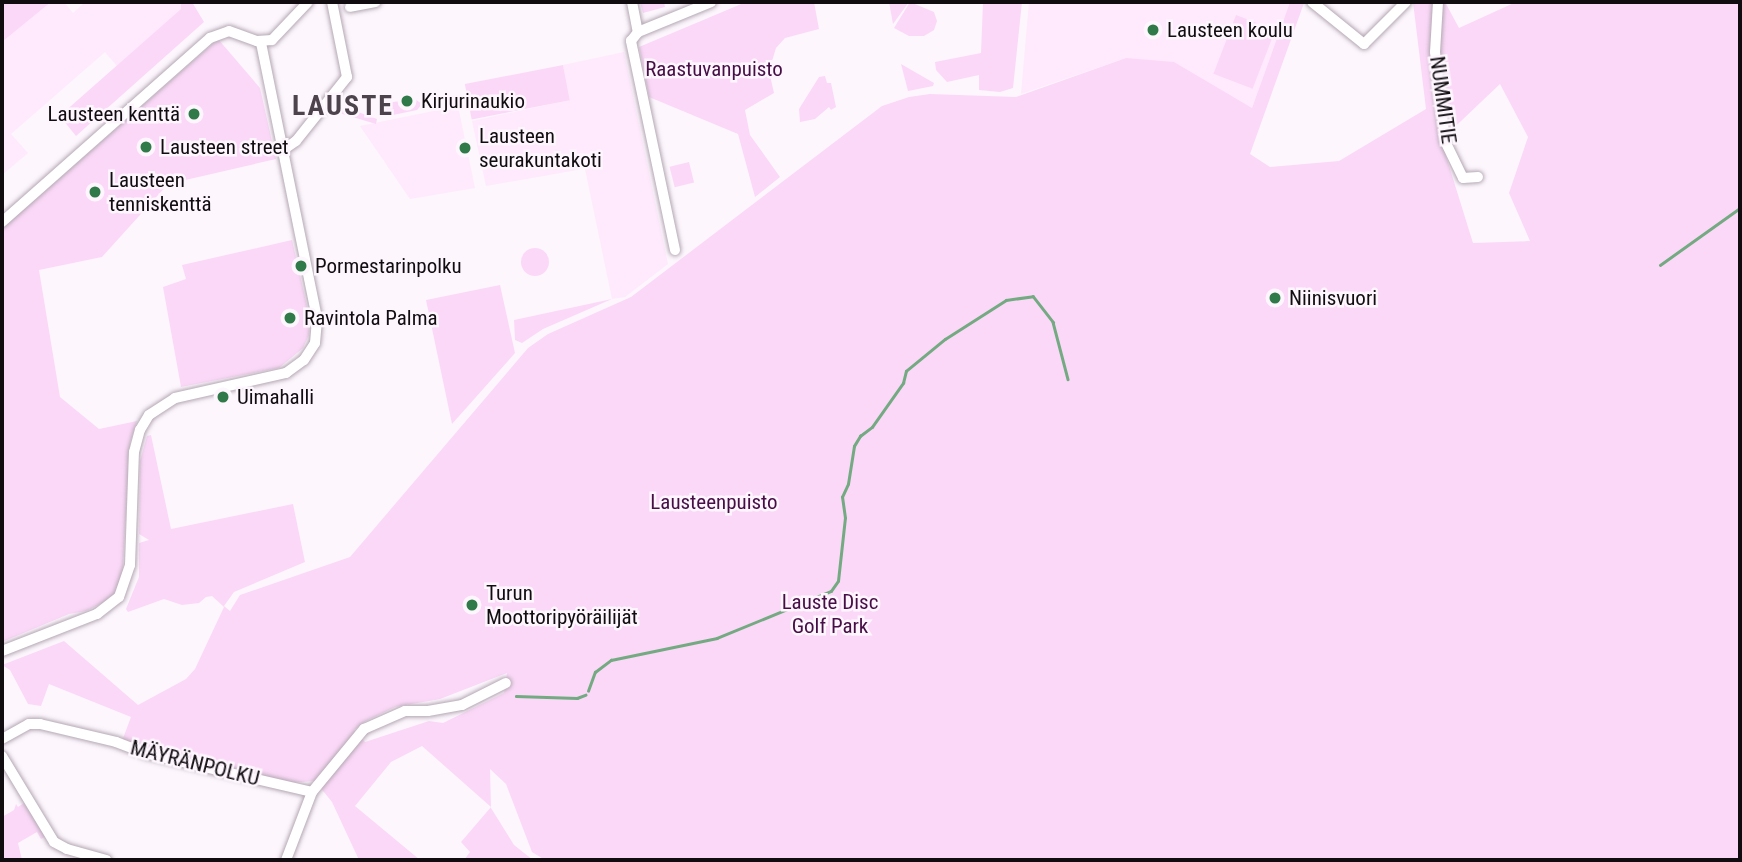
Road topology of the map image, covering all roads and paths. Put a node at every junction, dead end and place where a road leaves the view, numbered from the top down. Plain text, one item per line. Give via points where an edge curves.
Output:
1 (308, 2) edge
2 (332, 2) edge
3 (376, 2) edge
4 (632, 2) edge
5 (711, 2) edge
6 (1312, 2) edge
7 (1406, 2) edge
8 (1438, 2) edge
9 (350, 7) dead end
10 (636, 33) junction
11 (261, 42) junction
12 (283, 150) junction
13 (1478, 177) dead end
14 (2, 222) edge
15 (675, 250) dead end
16 (2, 651) edge
17 (506, 683) dead end
18 (2, 739) edge
19 (2, 756) edge
20 (312, 792) junction
21 (106, 860) edge
22 (286, 860) edge

1 - 11 street via 279,36
2 - 12 street via 347,78 296,141
3 - 9 street
4 - 10 street
5 - 10 street
6 - 7 street via 1364,44
8 - 13 street, NUMMITIE via 1435,52 1445,141 1462,178
10 - 15 street via 631,46
11 - 12 street
11 - 14 street via 229,31 210,38
12 - 16 street via 317,318 312,348 286,373 175,398 149,415 134,452 130,565 119,597 97,614
17 - 20 street via 462,705 405,711 364,729
18 - 20 street, MÄYRÄNPOLKU via 34,723
19 - 21 street via 54,842
20 - 22 street

